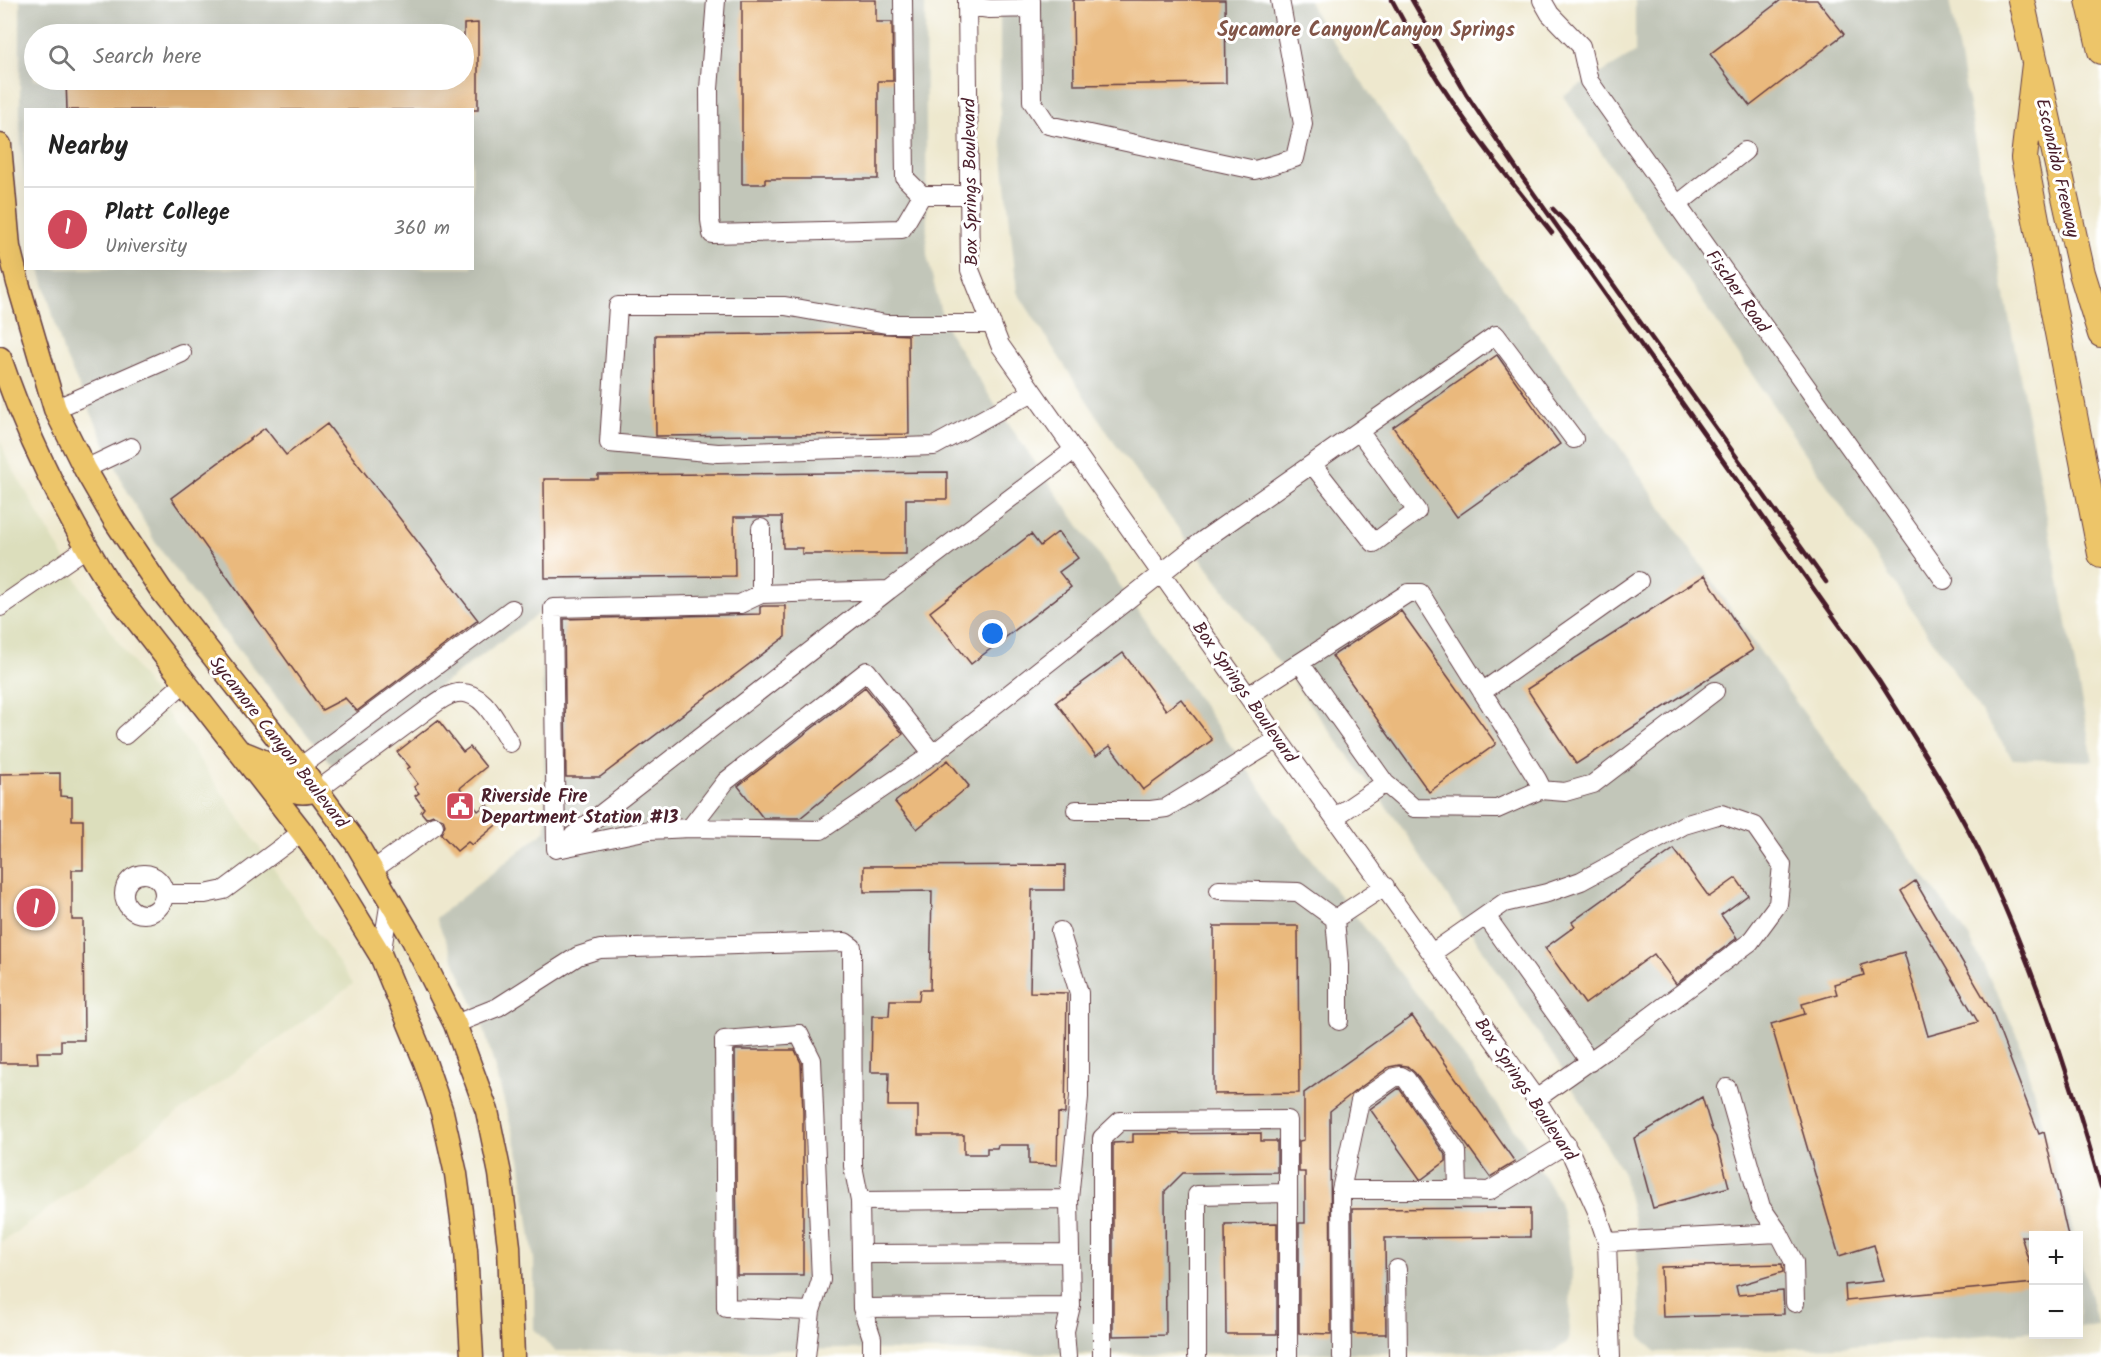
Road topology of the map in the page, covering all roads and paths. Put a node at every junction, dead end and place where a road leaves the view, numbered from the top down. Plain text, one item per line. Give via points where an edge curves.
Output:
1 (716, 0) edge
2 (903, 0) edge
3 (1280, 0) edge
4 (1542, 0) edge
5 (2021, 0) edge
6 (2089, 0) edge
7 (968, 3) edge
8 (1031, 4) edge
9 (2101, 51) edge
10 (2035, 64) junction
11 (0, 145) edge
12 (1744, 152) dead end
13 (922, 195) junction
14 (970, 195) junction
15 (1677, 204) junction
16 (5, 248) edge
17 (992, 324) junction
18 (2101, 334) edge
19 (182, 353) dead end
20 (0, 358) edge
21 (1033, 392) junction
22 (55, 409) junction
23 (1359, 431) junction
24 (1574, 439) dead end
25 (131, 447) dead end
26 (1074, 450) junction
27 (1312, 464) junction
28 (85, 469) junction
29 (761, 528) dead end
30 (86, 548) junction
31 (2101, 554) edge
32 (1162, 574) junction
33 (1944, 580) dead end
34 (1639, 581) dead end
35 (889, 590) junction
36 (761, 594) junction
37 (0, 607) edge
38 (512, 609) dead end
39 (1300, 663) junction
40 (184, 683) junction
41 (1715, 691) dead end
42 (1482, 692) junction
43 (1248, 696) junction
44 (125, 735) dead end
45 (1278, 739) junction
46 (510, 743) dead end
47 (235, 749) junction
48 (933, 754) junction
49 (300, 767) junction
50 (1385, 783) junction
51 (318, 790) junction
52 (1540, 790) junction
53 (1076, 810) dead end
54 (1335, 817) junction
55 (434, 826) dead end
56 (690, 828) junction
57 (302, 832) junction
58 (556, 849) junction
59 (373, 870) junction
60 (1385, 886) junction
61 (1219, 890) dead end
62 (165, 894) dead end
63 (390, 900) junction
64 (1486, 916) junction
65 (1335, 919) junction
66 (1060, 931) dead end
67 (1432, 953) junction
68 (381, 956) junction
69 (1340, 1021) dead end
70 (455, 1024) junction
71 (1590, 1062) junction
72 (1726, 1088) dead end
73 (1536, 1099) junction
74 (1566, 1144) junction
75 (1341, 1190) junction
76 (1458, 1190) junction
77 (1288, 1193) junction
78 (1069, 1198) junction
79 (860, 1201) junction
80 (1779, 1233) junction
81 (1607, 1242) junction
82 (1070, 1253) junction
83 (862, 1254) junction
84 (1397, 1269) dead end
85 (1795, 1304) dead end
86 (1071, 1306) junction
87 (862, 1308) junction
88 (811, 1311) junction
89 (472, 1357) edge
90 (513, 1357) edge
91 (806, 1357) edge
92 (872, 1357) edge
93 (1066, 1357) edge
94 (1102, 1357) edge
95 (1197, 1357) edge
96 (1288, 1357) edge
97 (1342, 1357) edge
98 (1398, 1357) edge
99 (1611, 1357) edge

1 - 13 street via 709,89 712,234 902,229
2 - 13 street via 905,178
3 - 8 street via 1303,124 1295,158 1255,170 1048,125 1032,101
4 - 15 street, Fischer Road via 1581,46 1589,81
5 - 10 highway, Escondido Freeway
6 - 9 highway
7 - 8 street via 990,9
7 - 14 street, Box Springs Boulevard
10 - 18 highway, Escondido Freeway via 2082,273
10 - 31 highway via 2024,158
11 - 16 main road, Sycamore Canyon Boulevard
12 - 15 street
13 - 14 street
14 - 17 street, Box Springs Boulevard via 970,270
15 - 33 street, Fischer Road
16 - 22 main road, Sycamore Canyon Boulevard
17 - 21 street, Box Springs Boulevard via 1000,345
17 - 21 street via 886,324 785,306 618,306 609,443 718,453 934,446
19 - 22 street
20 - 30 main road, Sycamore Canyon Boulevard via 32,442
21 - 26 street, Box Springs Boulevard
22 - 28 main road, Sycamore Canyon Boulevard
23 - 24 street via 1496,335
23 - 27 street
23 - 27 street via 1417,512 1374,543
25 - 28 street
26 - 32 street, Box Springs Boulevard
26 - 35 street
27 - 32 street
28 - 49 main road, Sycamore Canyon Boulevard via 160,590
29 - 36 street
30 - 37 street
30 - 40 main road, Sycamore Canyon Boulevard
32 - 43 street, Box Springs Boulevard
32 - 48 street
34 - 42 street
35 - 36 street
35 - 58 street
36 - 58 street via 740,604 553,608
38 - 49 street
39 - 42 street via 1414,592 1420,593
39 - 43 street
39 - 50 street
40 - 44 street
40 - 47 main road, Sycamore Canyon Boulevard
41 - 52 street via 1593,784 1565,792
42 - 52 street via 1537,779
43 - 45 street, Box Springs Boulevard
45 - 53 street via 1166,808
45 - 54 street, Box Springs Boulevard
46 - 51 street via 485,704 470,694 457,693 428,709
47 - 51 main road via 276,768 294,791 303,795
47 - 57 main road, Sycamore Canyon Boulevard
48 - 56 street via 821,830
48 - 56 street via 867,671 726,781
49 - 51 main road, Sycamore Canyon Boulevard
50 - 52 street via 1417,809 1497,809
50 - 54 street
51 - 59 main road, Sycamore Canyon Boulevard
54 - 60 street, Box Springs Boulevard
55 - 59 street
56 - 58 street via 649,830
57 - 62 street via 225,890
57 - 68 main road, Sycamore Canyon Boulevard
59 - 63 main road, Sycamore Canyon Boulevard
60 - 65 street
60 - 67 street, Box Springs Boulevard
61 - 65 street via 1298,892
63 - 68 street
63 - 70 main road, Sycamore Canyon Boulevard
64 - 67 street
64 - 71 street
64 - 71 street via 1504,903 1581,881 1684,825 1721,814 1755,826 1782,866 1778,904 1750,942
65 - 69 street
66 - 78 street via 1079,993 1078,1097
67 - 73 street, Box Springs Boulevard
68 - 89 main road, Sycamore Canyon Boulevard via 425,1062 450,1142 466,1250
70 - 79 street via 498,1007 578,956 600,949 845,942 852,947 853,1166
70 - 90 main road, Sycamore Canyon Boulevard via 487,1112 500,1174 509,1246
71 - 73 street
72 - 80 street via 1761,1207
73 - 74 street, Box Springs Boulevard
74 - 76 street via 1489,1191
74 - 81 street, Box Springs Boulevard
75 - 76 street
75 - 76 street via 1360,1101 1401,1076 1457,1152
75 - 97 street
77 - 94 street via 1288,1120 1119,1121 1102,1138
77 - 95 street via 1197,1195
77 - 96 street
78 - 79 street
78 - 82 street
79 - 83 street
80 - 81 street
80 - 85 street via 1794,1262
81 - 99 street, Box Springs Boulevard
82 - 83 street
82 - 86 street
83 - 87 street
84 - 98 street
86 - 87 street
86 - 93 street via 1065,1331
87 - 92 street via 872,1338
88 - 88 street via 821,1280 812,1060 799,1034 724,1040 726,1308
88 - 91 street

